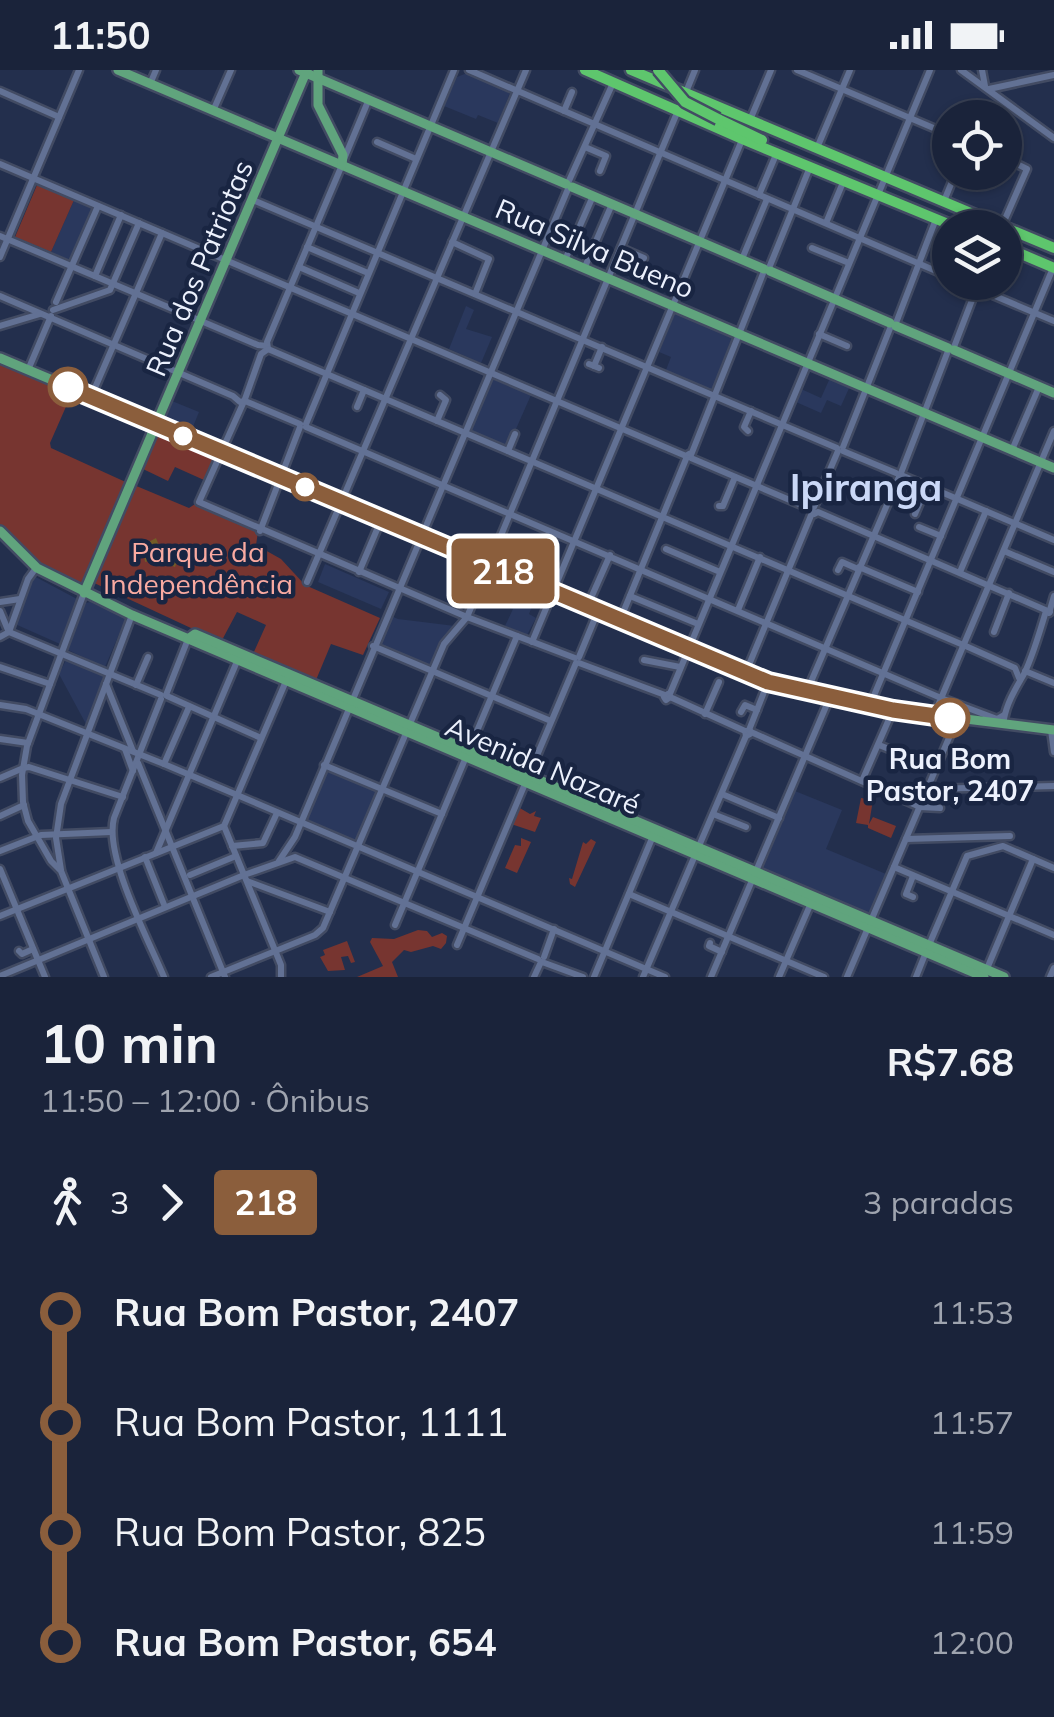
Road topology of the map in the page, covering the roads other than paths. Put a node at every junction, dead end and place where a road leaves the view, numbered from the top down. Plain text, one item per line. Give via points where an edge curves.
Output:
1 (80, 70) edge
2 (118, 70) edge
3 (156, 70) edge
4 (231, 70) edge
5 (454, 70) edge
6 (469, 70) edge
7 (526, 70) edge
8 (584, 70) edge
9 (630, 70) edge
10 (642, 70) edge
11 (695, 70) edge
12 (772, 70) edge
13 (796, 70) edge
14 (850, 70) edge
15 (930, 70) edge
16 (961, 70) edge
17 (1025, 70) edge
18 (310, 72) edge
19 (656, 74) edge
20 (1054, 75) edge
21 (1027, 80) junction
22 (613, 82) junction
23 (983, 82) edge
24 (150, 84) junction
25 (842, 89) junction
26 (516, 90) junction
27 (0, 91) edge
28 (572, 92) dead end
29 (684, 93) junction
30 (370, 99) junction
31 (678, 109) junction
32 (213, 111) junction
33 (564, 111) junction
34 (60, 117) junction
35 (910, 117) junction
36 (750, 120) junction
37 (595, 124) junction
38 (430, 126) junction
39 (932, 127) edge
40 (278, 138) junction
41 (1054, 138) edge
42 (742, 139) junction
43 (377, 142) dead end
44 (586, 147) junction
45 (816, 148) junction
46 (490, 152) junction
47 (660, 152) junction
48 (776, 155) junction
49 (416, 159) junction
50 (339, 162) junction
51 (0, 164) edge
52 (810, 166) junction
53 (600, 172) dead end
54 (34, 178) junction
55 (884, 178) junction
56 (725, 180) junction
57 (844, 180) junction
58 (570, 184) junction
59 (949, 190) edge
60 (402, 191) junction
61 (878, 192) junction
62 (759, 195) junction
63 (593, 196) junction
64 (768, 198) junction
65 (253, 200) junction
66 (944, 201) junction
67 (612, 204) junction
68 (98, 206) junction
69 (792, 209) junction
70 (965, 210) edge
71 (635, 214) junction
72 (121, 215) junction
73 (932, 216) edge
74 (463, 217) junction
75 (139, 223) junction
76 (826, 223) junction
77 (316, 226) junction
78 (932, 230) edge
79 (162, 233) junction
80 (1022, 234) edge
81 (4, 237) edge
82 (860, 238) junction
83 (699, 241) junction
84 (452, 242) junction
85 (307, 247) junction
86 (621, 248) junction
87 (812, 248) dead end
88 (1054, 248) edge
89 (542, 250) junction
90 (376, 252) junction
91 (1022, 254) edge
92 (0, 257) edge
93 (644, 258) dead end
94 (742, 259) junction
95 (227, 260) junction
96 (565, 260) junction
97 (849, 263) junction
98 (918, 264) junction
99 (72, 266) junction
100 (299, 267) junction
101 (1054, 267) edge
102 (584, 268) junction
103 (767, 270) junction
104 (932, 270) edge
105 (368, 273) junction
106 (95, 276) junction
107 (437, 278) junction
108 (608, 279) junction
109 (114, 284) junction
110 (290, 288) junction
111 (136, 293) junction
112 (359, 293) junction
113 (474, 294) junction
114 (0, 296) edge
115 (834, 299) junction
116 (971, 300) edge
117 (1007, 300) edge
118 (672, 306) junction
119 (516, 312) junction
120 (49, 313) junction
121 (350, 313) junction
122 (1034, 313) junction
123 (201, 321) junction
124 (1054, 322) edge
125 (893, 325) junction
126 (0, 326) edge
127 (740, 334) junction
128 (820, 334) junction
129 (411, 339) junction
130 (583, 339) junction
131 (113, 345) junction
132 (847, 346) dead end
133 (602, 347) junction
134 (264, 349) junction
135 (951, 349) junction
136 (0, 358) edge
137 (808, 364) junction
138 (594, 366) dead end
139 (647, 367) junction
140 (28, 370) junction
141 (179, 372) junction
142 (490, 372) junction
143 (325, 374) junction
144 (1009, 374) junction
145 (1039, 387) junction
146 (866, 388) junction
147 (364, 390) junction
148 (1054, 393) edge
149 (440, 395) dead end
150 (91, 396) junction
151 (245, 396) junction
152 (714, 396) junction
153 (383, 400) junction
154 (558, 401) junction
155 (357, 407) dead end
156 (751, 412) junction
157 (924, 413) junction
158 (437, 421) junction
159 (156, 424) junction
160 (782, 424) junction
161 (303, 426) junction
162 (622, 428) junction
163 (1054, 430) edge
164 (748, 431) dead end
165 (464, 433) junction
166 (515, 434) dead end
167 (982, 438) junction
168 (840, 449) junction
169 (1012, 450) junction
170 (508, 451) junction
171 (220, 452) junction
172 (361, 452) junction
173 (689, 457) junction
174 (533, 461) junction
175 (1041, 462) junction
176 (1054, 468) edge
177 (898, 474) junction
178 (736, 477) junction
179 (282, 478) junction
180 (442, 484) junction
181 (756, 486) junction
182 (927, 486) junction
183 (597, 488) junction
184 (956, 498) junction
185 (341, 503) junction
186 (718, 506) dead end
187 (815, 511) junction
188 (986, 511) junction
189 (511, 514) junction
190 (915, 514) dead end
191 (664, 517) junction
192 (380, 520) junction
193 (1015, 523) junction
194 (919, 527) dead end
195 (0, 531) edge
196 (260, 531) junction
197 (873, 535) junction
198 (420, 536) junction
199 (941, 536) junction
200 (575, 540) junction
201 (1054, 540) edge
202 (730, 545) junction
203 (666, 549) dead end
204 (1004, 550) junction
205 (319, 555) junction
206 (610, 555) junction
207 (760, 558) junction
208 (932, 560) junction
209 (490, 566) junction
210 (36, 568) junction
211 (859, 568) junction
212 (642, 569) junction
213 (789, 570) junction
214 (838, 570) dead end
215 (358, 572) junction
216 (720, 572) junction
217 (960, 572) junction
218 (1054, 572) edge
219 (307, 582) dead end
220 (990, 584) junction
221 (397, 588) junction
222 (554, 592) junction
223 (918, 592) junction
224 (84, 593) junction
225 (1010, 593) junction
226 (847, 595) junction
227 (630, 596) junction
228 (1054, 596) edge
229 (21, 598) junction
230 (709, 598) junction
231 (0, 602) edge
232 (588, 607) junction
233 (738, 610) junction
234 (1049, 610) edge
235 (0, 611) edge
236 (598, 611) junction
237 (132, 615) junction
238 (467, 617) junction
239 (620, 620) junction
240 (906, 620) junction
241 (767, 622) junction
242 (698, 624) junction
243 (9, 632) junction
244 (994, 632) dead end
245 (517, 636) junction
246 (0, 637) edge
247 (192, 637) junction
248 (532, 642) junction
249 (964, 645) junction
250 (373, 646) junction
251 (824, 648) junction
252 (688, 649) junction
253 (62, 654) junction
254 (239, 656) junction
255 (148, 657) dead end
256 (577, 660) junction
257 (644, 660) dead end
258 (0, 667) edge
259 (680, 667) junction
260 (1022, 669) junction
261 (433, 671) junction
262 (746, 672) junction
263 (110, 674) junction
264 (883, 674) junction
265 (286, 680) junction
266 (719, 682) dead end
267 (768, 682) junction
268 (1054, 683) edge
269 (50, 684) junction
270 (106, 684) junction
271 (136, 685) junction
272 (807, 691) junction
273 (667, 696) junction
274 (830, 696) junction
275 (165, 697) junction
276 (492, 697) junction
277 (941, 698) junction
278 (350, 704) junction
279 (870, 705) junction
280 (0, 706) edge
281 (189, 708) junction
282 (968, 708) junction
283 (757, 710) junction
284 (893, 710) junction
285 (741, 712) dead end
286 (39, 714) junction
287 (705, 714) junction
288 (934, 715) junction
289 (213, 718) junction
290 (957, 719) junction
291 (970, 720) junction
292 (1004, 720) junction
293 (552, 721) junction
294 (408, 728) junction
295 (1052, 730) edge
296 (747, 733) junction
297 (87, 734) junction
298 (261, 738) junction
299 (0, 739) edge
300 (28, 743) junction
301 (879, 745) junction
302 (124, 748) junction
303 (1054, 752) edge
304 (468, 754) junction
305 (137, 756) junction
306 (804, 758) junction
307 (164, 764) junction
308 (324, 765) junction
309 (22, 768) junction
310 (936, 768) junction
311 (134, 771) junction
312 (189, 775) junction
313 (0, 778) edge
314 (527, 779) junction
315 (70, 780) junction
316 (862, 781) junction
317 (1054, 786) edge
318 (928, 789) junction
319 (382, 790) junction
320 (722, 794) junction
321 (236, 795) junction
322 (123, 797) junction
323 (24, 805) junction
324 (920, 807) junction
325 (940, 808) dead end
326 (277, 813) junction
327 (442, 814) junction
328 (713, 814) junction
329 (0, 816) edge
330 (779, 818) junction
331 (300, 823) junction
332 (224, 826) junction
333 (746, 828) dead end
334 (165, 830) junction
335 (111, 832) junction
336 (56, 834) junction
337 (653, 836) junction
338 (36, 837) junction
339 (294, 837) junction
340 (906, 839) junction
341 (172, 846) junction
342 (232, 846) junction
343 (1003, 846) junction
344 (358, 847) junction
345 (0, 851) edge
346 (696, 851) junction
347 (156, 853) junction
348 (236, 856) junction
349 (145, 858) junction
350 (1033, 859) junction
351 (308, 860) junction
352 (279, 861) junction
353 (894, 867) junction
354 (120, 868) junction
355 (1054, 868) edge
356 (0, 869) edge
357 (61, 871) junction
358 (417, 872) junction
359 (190, 875) dead end
360 (754, 875) junction
361 (346, 876) junction
362 (914, 876) junction
363 (245, 878) junction
364 (68, 888) junction
365 (951, 892) junction
366 (628, 894) junction
367 (192, 896) junction
368 (477, 897) junction
369 (913, 898) dead end
370 (405, 902) junction
371 (810, 903) junction
372 (165, 908) junction
373 (16, 910) junction
374 (330, 912) junction
375 (671, 912) junction
376 (0, 916) edge
377 (1009, 916) junction
378 (140, 918) junction
379 (870, 924) junction
380 (395, 925) dead end
381 (464, 927) junction
382 (554, 930) junction
383 (1054, 935) edge
384 (728, 936) junction
385 (89, 938) junction
386 (710, 943) dead end
387 (457, 945) dead end
388 (33, 949) junction
389 (927, 949) junction
390 (275, 951) junction
391 (604, 951) junction
392 (19, 952) dead end
393 (722, 952) junction
394 (37, 959) junction
395 (540, 961) edge
396 (786, 961) junction
397 (1054, 968) edge
398 (566, 973) edge
399 (645, 973) edge
400 (224, 975) edge
401 (984, 975) edge
402 (0, 976) edge
403 (45, 977) edge
404 (104, 977) edge
405 (164, 977) edge
406 (211, 977) edge
407 (280, 977) edge
408 (583, 977) edge
409 (594, 977) edge
410 (665, 977) edge
411 (712, 977) edge
412 (779, 977) edge
413 (824, 977) edge
414 (847, 977) edge
415 (916, 977) edge
416 (1004, 977) edge
417 (1050, 977) edge

1 - 34 street
2 - 24 main road, Rua Silva Bueno
3 - 24 street
4 - 32 street
5 - 38 street
6 - 26 street
7 - 26 street
8 - 22 highway
9 - 19 highway
10 - 29 highway
11 - 29 street
12 - 36 street
13 - 25 street
14 - 25 street
15 - 35 street
16 - 23 street
17 - 21 street
18 - 30 main road
18 - 40 main road, Rua dos Patriotas
18 - 50 main road
19 - 29 highway
19 - 48 highway, bridge via 685,102 767,142
20 - 21 street
21 - 23 street
22 - 31 highway
22 - 37 street
23 - 41 street
24 - 32 main road, Rua Silva Bueno
25 - 35 street
25 - 45 street
26 - 33 street
26 - 46 street
27 - 34 street
28 - 33 street
29 - 31 street, bridge
29 - 36 highway
30 - 38 main road
30 - 50 street
31 - 42 highway
31 - 47 street
32 - 40 main road, Rua Silva Bueno
33 - 37 street
34 - 54 street
35 - 39 street
35 - 55 street
36 - 45 highway
37 - 44 street
37 - 47 street
38 - 46 main road
38 - 49 street
40 - 50 main road, Rua Silva Bueno
40 - 65 main road, Rua dos Patriotas
42 - 48 highway
42 - 56 street
43 - 49 street
44 - 53 street via 606,156
44 - 58 street
45 - 55 highway
46 - 58 main road
46 - 74 street
47 - 56 street
47 - 71 street
48 - 52 highway
48 - 62 street
49 - 60 street
50 - 60 main road, Rua Silva Bueno
50 - 77 street
51 - 54 street
52 - 57 highway
52 - 69 street
54 - 68 street
54 - 81 street
55 - 61 street
55 - 66 highway
56 - 62 street
56 - 83 street
57 - 61 highway
57 - 76 street
58 - 63 main road
58 - 89 street
59 - 66 street
60 - 74 main road, Rua Silva Bueno
60 - 90 street
61 - 73 highway
61 - 82 street
62 - 64 street
63 - 67 main road
63 - 96 street
64 - 69 street
64 - 94 street
65 - 77 street
65 - 95 main road, Rua dos Patriotas
66 - 70 highway
67 - 71 main road
67 - 102 street
68 - 72 street
68 - 99 street
69 - 76 street
69 - 103 street
71 - 83 main road
71 - 86 street
72 - 75 street
72 - 106 street
74 - 84 street
74 - 89 main road, Rua Silva Bueno
75 - 79 street
75 - 109 street
76 - 82 street
77 - 85 street
77 - 90 street
78 - 98 street
79 - 95 street
79 - 111 street
80 - 88 highway
81 - 92 street
81 - 99 street
82 - 97 street
82 - 98 street
83 - 94 main road
83 - 118 street
84 - 107 street
84 - 113 street via 489,259
85 - 100 street
85 - 105 street
86 - 93 street
86 - 108 street
87 - 97 street
89 - 96 main road, Rua Silva Bueno
89 - 119 street
90 - 105 street
90 - 107 street
91 - 101 highway
94 - 103 main road
95 - 110 street
95 - 123 main road, Rua dos Patriotas
96 - 102 main road, Rua Silva Bueno
97 - 115 street
98 - 104 street
98 - 125 street
99 - 106 street
99 - 120 street
100 - 110 street
100 - 112 street
101 - 122 street
102 - 108 main road, Rua Silva Bueno
103 - 115 main road
103 - 127 street
105 - 112 street
106 - 109 street
107 - 113 street
107 - 129 street
108 - 118 main road, Rua Silva Bueno
108 - 130 street
109 - 111 street
109 - 120 street
110 - 121 street
110 - 134 street
111 - 123 street
111 - 131 street
112 - 121 street
113 - 119 street
114 - 120 street
115 - 125 main road
115 - 128 street
116 - 135 street
117 - 122 street
118 - 127 main road, Rua Silva Bueno
118 - 139 street
119 - 130 street
119 - 142 street
120 - 126 street
120 - 131 street
120 - 140 street
121 - 129 street
121 - 143 street
122 - 124 street
122 - 144 street
123 - 134 street
123 - 141 main road, Rua dos Patriotas
125 - 135 main road
125 - 146 street
127 - 137 main road, Rua Silva Bueno
127 - 152 street
128 - 132 street
128 - 137 street
129 - 142 street
129 - 153 street
130 - 133 street
130 - 154 street
131 - 141 street
131 - 150 street
133 - 138 street
133 - 139 street
134 - 143 street
134 - 151 street
135 - 144 main road
135 - 157 street
136 - 140 main road
137 - 146 main road, Rua Silva Bueno
137 - 160 street
139 - 152 street
139 - 162 street
140 - 150 main road
141 - 151 street via 240,402
141 - 159 main road, Rua dos Patriotas
142 - 154 street
142 - 165 street
143 - 147 street
143 - 161 street
144 - 145 main road
144 - 167 street
145 - 148 main road
145 - 169 street
146 - 157 main road, Rua Silva Bueno
146 - 168 street
147 - 153 street
147 - 155 street
149 - 158 street via 446,400
150 - 159 main road
151 - 161 street
151 - 171 street
152 - 156 street
152 - 173 street
153 - 158 street
153 - 172 street
154 - 162 street
154 - 174 street
156 - 160 street
156 - 164 street
157 - 167 main road, Rua Silva Bueno
157 - 177 street
158 - 165 street
159 - 171 main road
159 - 224 main road, Rua dos Patriotas
160 - 168 street
160 - 181 street
161 - 172 street
161 - 179 street
162 - 173 street
162 - 183 street
163 - 175 street
165 - 170 street
165 - 180 street
166 - 170 street
167 - 169 main road, Rua Silva Bueno
167 - 184 street
168 - 177 street
168 - 187 street
169 - 175 main road, Rua Silva Bueno
170 - 174 street
171 - 179 main road
171 - 196 street via 200,504
172 - 180 street
172 - 185 street
173 - 178 street
173 - 191 street
174 - 183 street
174 - 189 street
175 - 176 main road, Rua Silva Bueno
175 - 193 street
177 - 182 street
177 - 197 street
178 - 181 street
178 - 186 street
179 - 185 main road
179 - 196 street
180 - 189 street
180 - 198 street
181 - 187 street
181 - 202 street
182 - 184 street
182 - 190 street
183 - 191 street
183 - 200 street
184 - 188 street
184 - 199 street
185 - 192 main road
185 - 205 street
187 - 197 street
187 - 213 street
188 - 193 street
188 - 217 street
189 - 200 street
189 - 209 street
191 - 202 street
191 - 212 street
192 - 198 main road
192 - 215 street
193 - 201 street
193 - 204 street
194 - 199 street
195 - 210 main road, Avenida Nazaré
196 - 205 street
197 - 208 street
197 - 211 street
198 - 209 main road
198 - 221 street
199 - 208 street
200 - 206 street
200 - 222 street
202 - 207 street
202 - 216 street
203 - 216 street
204 - 218 street
204 - 220 street
205 - 215 street
205 - 219 street
206 - 212 street
206 - 232 street
207 - 213 street
207 - 233 street
208 - 217 street
208 - 223 street
209 - 222 main road
209 - 238 street
210 - 224 main road, Avenida Nazaré
210 - 229 street
211 - 214 street via 842,562
211 - 223 street
211 - 226 street
212 - 227 street
212 - 230 street
213 - 226 street
213 - 241 street
215 - 221 street
216 - 230 street
217 - 220 street
220 - 225 street
220 - 249 street
221 - 238 street
221 - 250 street
222 - 232 main road
222 - 248 street
223 - 240 street
224 - 237 main road, Avenida Nazaré
224 - 253 street
225 - 234 street
225 - 244 street
226 - 240 street
226 - 251 street
227 - 239 street
227 - 242 street
228 - 234 street
229 - 231 street
229 - 243 street
230 - 233 street
230 - 242 street
232 - 236 main road
233 - 241 street
234 - 260 street
235 - 243 street
236 - 239 main road
236 - 256 street
237 - 247 main road, Avenida Nazaré
237 - 263 street
238 - 245 street
238 - 261 street via 444,644
239 - 252 main road
240 - 249 street
240 - 264 street
241 - 251 street
241 - 262 street
242 - 252 street
243 - 246 street
243 - 253 street
245 - 248 street
245 - 276 street
247 - 254 main road, Avenida Nazaré
247 - 275 street
248 - 256 street
249 - 260 street
249 - 277 street
250 - 261 street
250 - 278 street
251 - 264 street
251 - 272 street
252 - 259 street
252 - 262 main road
253 - 263 street
253 - 269 street
254 - 265 main road, Avenida Nazaré
254 - 278 main road, Avenida Nazaré
254 - 289 street
255 - 271 street
256 - 273 street
256 - 293 street
257 - 259 street
258 - 269 street
259 - 273 street
260 - 268 street
260 - 292 street
261 - 276 street
261 - 294 street
262 - 267 main road
263 - 270 street
263 - 271 street
264 - 277 street
264 - 279 street
265 - 278 main road, Avenida Nazaré
265 - 298 street
266 - 287 street
267 - 272 main road
267 - 283 street
269 - 286 street
270 - 297 street
270 - 305 street
271 - 275 street
272 - 274 main road
273 - 287 street
274 - 279 main road
274 - 306 street
275 - 281 street
275 - 305 street
276 - 293 street
276 - 304 street
277 - 282 street
277 - 288 street
278 - 294 main road, Avenida Nazaré
278 - 308 street
279 - 284 main road
280 - 286 street
281 - 289 street
281 - 307 street
282 - 291 street
282 - 292 street
283 - 285 street via 744,705
283 - 296 street
284 - 288 main road
284 - 301 street
286 - 297 street
286 - 300 street
287 - 296 street
288 - 290 main road
289 - 298 street
289 - 312 street
290 - 291 main road
290 - 310 street
291 - 292 main road
292 - 295 main road
293 - 314 street
294 - 304 main road, Avenida Nazaré
294 - 319 street
295 - 303 street
296 - 306 street
296 - 320 street
297 - 302 street
297 - 315 street
298 - 321 street
299 - 300 street
300 - 309 street
301 - 310 street
301 - 316 street
302 - 305 street
302 - 311 street
304 - 314 main road, Avenida Nazaré
304 - 327 street
305 - 307 street
305 - 311 street
305 - 334 street
306 - 316 street
306 - 330 street
307 - 312 street
308 - 319 street
308 - 331 street
309 - 313 street
309 - 315 street
309 - 323 street
310 - 318 street
311 - 322 street
312 - 321 street
312 - 334 street
314 - 337 main road, Avenida Nazaré
314 - 346 main road, Avenida Nazaré
314 - 368 street
315 - 322 street
315 - 336 street
316 - 324 street
317 - 318 street
318 - 324 street
319 - 327 street
319 - 344 street
320 - 328 street
320 - 330 street
321 - 326 street
321 - 332 street
322 - 335 street
323 - 329 street
323 - 338 street
324 - 325 street
324 - 340 street
326 - 331 street
326 - 342 street via 263,844
327 - 358 street
328 - 333 street
328 - 346 street
330 - 360 street
331 - 339 street
331 - 344 street
332 - 341 street
332 - 342 street
334 - 341 street
334 - 347 street
335 - 336 street
335 - 354 street
336 - 338 street
336 - 357 street
337 - 346 main road, Avenida Nazaré
337 - 366 street
338 - 345 street
338 - 357 street
339 - 351 street via 292,852
339 - 352 street
340 - 343 street via 1006,836
340 - 353 street
341 - 347 street
341 - 367 street
342 - 348 street
343 - 350 street
343 - 365 street via 966,858
344 - 358 street
344 - 361 street
346 - 360 main road, Avenida Nazaré
346 - 375 street
347 - 349 street
348 - 359 street
348 - 363 street
349 - 354 street
349 - 372 street
350 - 355 street
350 - 377 street
351 - 352 street
351 - 361 street
352 - 363 street
353 - 362 street
353 - 379 street
354 - 364 street
354 - 378 street
356 - 373 street
357 - 364 street
358 - 368 street
358 - 370 street
360 - 371 main road, Avenida Nazaré
360 - 379 main road, Avenida Nazaré
360 - 384 street
361 - 370 street
361 - 374 street
362 - 365 street
362 - 369 street via 906,894
363 - 367 street
363 - 374 street
363 - 390 street
364 - 373 street
364 - 385 street
365 - 377 street
365 - 389 street
366 - 375 street
366 - 391 street
367 - 372 street
367 - 400 street
368 - 381 street
368 - 382 street
370 - 380 street
370 - 381 street
371 - 379 main road, Avenida Nazaré
371 - 396 street
372 - 378 street
373 - 376 street
373 - 388 street
374 - 390 street via 320,932
375 - 384 street
375 - 399 street
377 - 383 street
377 - 401 street
378 - 385 street
378 - 405 street
379 - 389 main road, Avenida Nazaré
379 - 414 street
381 - 387 street
381 - 395 street
382 - 391 street
382 - 395 street
384 - 393 street
384 - 396 street
385 - 394 street
385 - 404 street
386 - 393 street
388 - 392 street
388 - 394 street
389 - 401 main road, Avenida Nazaré
389 - 415 street
390 - 400 street
390 - 407 street
391 - 399 street
391 - 409 street
393 - 411 street
394 - 402 street
394 - 403 street
395 - 398 street
396 - 412 street
396 - 413 street
397 - 417 street
398 - 408 street
399 - 410 street
400 - 406 street
401 - 416 main road, Avenida Nazaré

